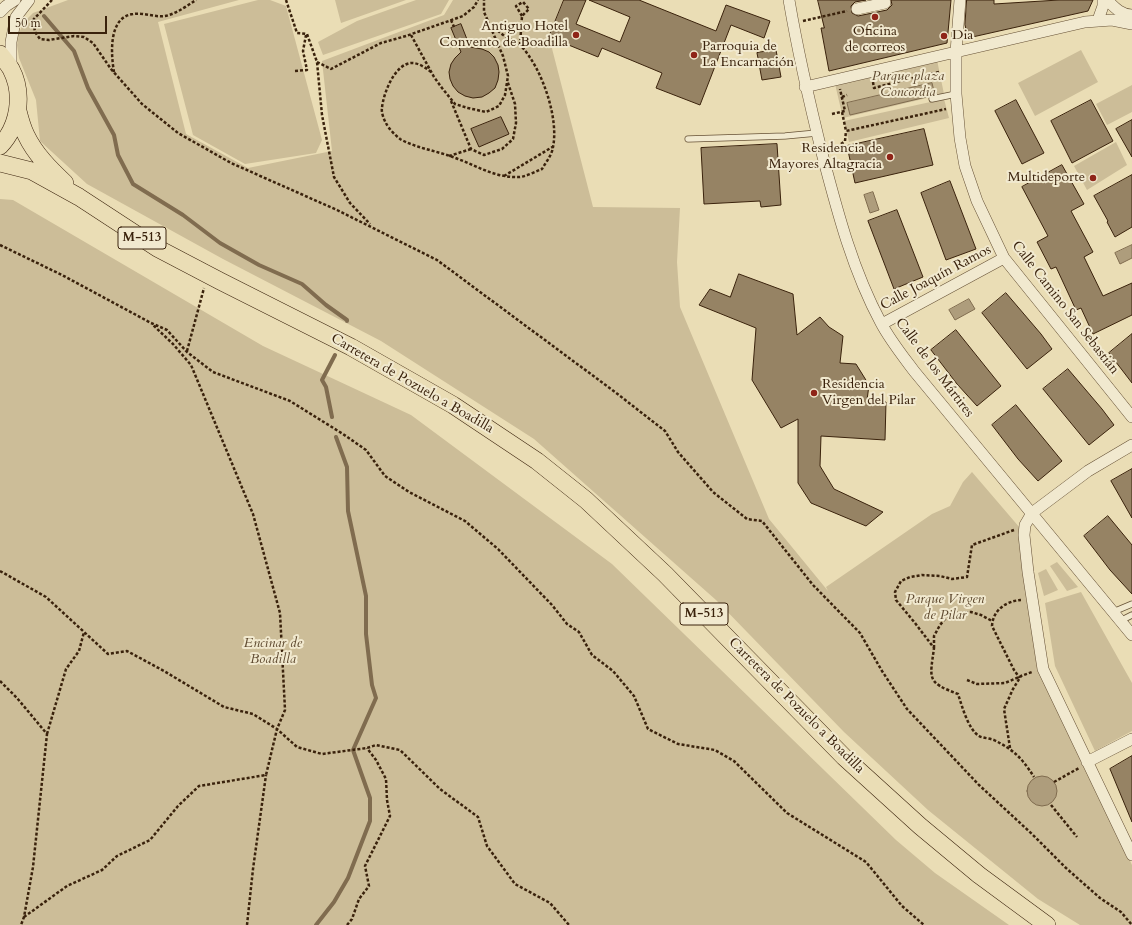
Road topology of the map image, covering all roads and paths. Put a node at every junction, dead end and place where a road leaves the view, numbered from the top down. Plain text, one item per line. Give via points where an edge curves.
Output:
1 (15, 0) edge
2 (29, 0) edge
3 (52, 0) edge
4 (196, 0) edge
5 (286, 0) edge
6 (478, 0) edge
7 (484, 0) edge
8 (789, 0) edge
9 (884, 0) edge
10 (960, 0) edge
11 (1103, 0) edge
12 (1107, 0) edge
13 (857, 9) joint
14 (0, 12) edge
15 (1132, 15) edge
16 (522, 16) junction
17 (451, 20) junction
18 (1098, 20) junction
19 (798, 22) dead end
20 (490, 23) junction
21 (1132, 24) edge
22 (454, 27) dead end
23 (307, 34) junction
24 (411, 35) junction
25 (520, 45) junction
26 (956, 52) junction
27 (0, 54) edge
28 (317, 62) junction
29 (11, 69) junction
30 (295, 71) dead end
31 (114, 72) junction
32 (431, 72) junction
33 (939, 72) dead end
34 (507, 80) junction
35 (838, 83) dead end
36 (805, 87) junction
37 (874, 88) dead end
38 (956, 94) junction
39 (847, 95) dead end
40 (842, 97) junction
41 (450, 98) junction
42 (932, 99) dead end
43 (944, 109) dead end
44 (18, 111) junction
45 (842, 112) junction
46 (832, 114) dead end
47 (846, 131) junction
48 (817, 133) junction
49 (688, 139) dead end
50 (841, 144) dead end
51 (0, 146) edge
52 (554, 146) junction
53 (471, 148) junction
54 (448, 156) junction
55 (0, 163) edge
56 (504, 176) junction
57 (79, 197) junction
58 (372, 226) junction
59 (0, 244) edge
60 (1004, 258) junction
61 (207, 274) junction
62 (151, 323) junction
63 (882, 324) junction
64 (187, 352) junction
65 (1132, 417) edge
66 (1132, 445) edge
67 (1032, 513) junction
68 (1015, 530) dead end
69 (0, 571) edge
70 (1024, 599) dead end
71 (1132, 604) edge
72 (1132, 615) edge
73 (1116, 617) junction
74 (992, 621) junction
75 (84, 632) junction
76 (1132, 635) edge
77 (934, 648) junction
78 (1037, 670) dead end
79 (1020, 677) junction
80 (967, 680) dead end
81 (0, 681) edge
82 (277, 729) junction
83 (47, 734) junction
84 (1132, 739) edge
85 (368, 748) junction
86 (1010, 748) dead end
87 (1087, 763) junction
88 (266, 775) junction
89 (1034, 777) dead end
90 (1054, 782) dead end
91 (1051, 805) dead end
92 (1077, 837) dead end
93 (1132, 855) edge
94 (24, 917) junction
95 (21, 925) edge
96 (247, 925) edge
97 (347, 925) edge
98 (569, 925) edge
99 (924, 925) edge
100 (1047, 925) edge
101 (1132, 925) edge

1 - 14 street
2 - 29 street via 16,17 11,42
3 - 31 path via 33,20 35,32 40,39 84,37 93,43
4 - 31 path via 169,15 132,14 119,22 112,39
5 - 23 path via 296,33
6 - 17 path via 463,16
7 - 20 path via 484,12
8 - 36 street, Calle de los Mártires
9 - 13 street via 885,3
10 - 26 street, Calle Camino San Sebastián
11 - 18 street
12 - 15 street via 1118,10
13 - 19 path
16 - 16 path via 529,9 523,2 516,6
16 - 25 path
17 - 22 path
17 - 24 path
18 - 21 street
18 - 26 street
20 - 25 path
20 - 34 path via 503,56
23 - 28 path
23 - 30 path via 304,50 307,70
24 - 28 path via 381,43 331,69
24 - 32 path
25 - 52 path via 540,74 552,111
26 - 36 street
26 - 38 street, Calle Camino San Sebastián
27 - 29 main road, M-513
28 - 58 path via 322,115 334,177 350,203
29 - 44 main road, M-513 via 18,89
31 - 58 path via 142,104 178,133 231,163
32 - 41 path
32 - 54 path via 412,63 402,66 386,91 381,110 385,123 399,138
33 - 37 path
34 - 41 path via 499,106 486,112 455,104
34 - 53 path via 515,104 516,123 513,139 502,150 484,155
35 - 40 path
36 - 48 street, Calle de los Mártires
38 - 42 lane
38 - 60 street, Calle Camino San Sebastián via 965,166 977,201
39 - 40 path
40 - 45 path via 845,111
41 - 53 path
43 - 47 path
44 - 51 main road, M-513 via 13,127
44 - 57 main road, Carretera de Pozuelo a Boadilla / M-513 via 25,134 32,146 48,167
45 - 46 path
45 - 47 path
47 - 50 path via 845,141
48 - 49 lane
48 - 63 street, Calle de los Mártires via 836,207 855,264
52 - 56 path
52 - 56 path via 542,169 518,178
53 - 54 path
54 - 56 path
55 - 57 main road, Carretera de Pozuelo a Boadilla / M-513 via 32,171
57 - 61 main road, Carretera de Pozuelo a Boadilla / M-513 via 157,248
58 - 101 path via 437,260 665,431 678,452 713,492 747,519 762,521 813,585 860,633 907,709 974,780 1066,868 1100,898 1121,912
59 - 62 path
60 - 63 street, Calle Joaquín Ramos
60 - 65 street, Calle Camino San Sebastián
61 - 64 path
61 - 100 main road, Carretera de Pozuelo a Boadilla / M-513 via 351,347 454,405 537,461 586,500 665,574 844,757 978,875
62 - 64 path via 167,330
62 - 82 path via 192,365 253,514 280,613 285,710
63 - 67 street, Calle de los Mártires via 914,371
64 - 99 path via 213,372 290,401 366,450 385,476 409,492 465,521 498,549 567,624 578,632 592,655 613,671 634,696 648,729 678,744 715,750 734,761 787,813 866,862 902,906
66 - 67 street via 1088,471
67 - 73 street, Calle de los Mártires
67 - 87 street via 1025,525 1024,535 1043,669
68 - 77 path via 972,545 967,577 952,579 922,575 901,581 895,592 896,600
69 - 75 path via 46,597
70 - 74 path via 1009,602 1001,607
71 - 73 lane
72 - 73 lane
73 - 76 street, Calle de los Mártires
74 - 77 path via 971,612 950,613 934,636
74 - 79 path via 996,634
75 - 82 path via 108,654 127,651 224,707 253,714
75 - 83 path via 79,651 66,668
77 - 89 path via 930,674 934,682 958,694 970,727 979,736 990,738 1014,752
78 - 79 path
79 - 80 path via 1005,683 977,684
79 - 86 path via 1004,709
81 - 83 path
82 - 85 path via 297,747 322,754
82 - 88 path
83 - 94 path via 33,867
84 - 87 street
85 - 97 path via 386,779 390,816 365,866 369,886 359,899 352,919
85 - 98 path via 376,744 400,750 440,789 478,817 487,846 515,884 550,903
87 - 90 path
87 - 93 street
88 - 94 path via 199,786 178,806 150,840 117,856 102,870 67,886
88 - 96 path
91 - 92 path
94 - 95 path

